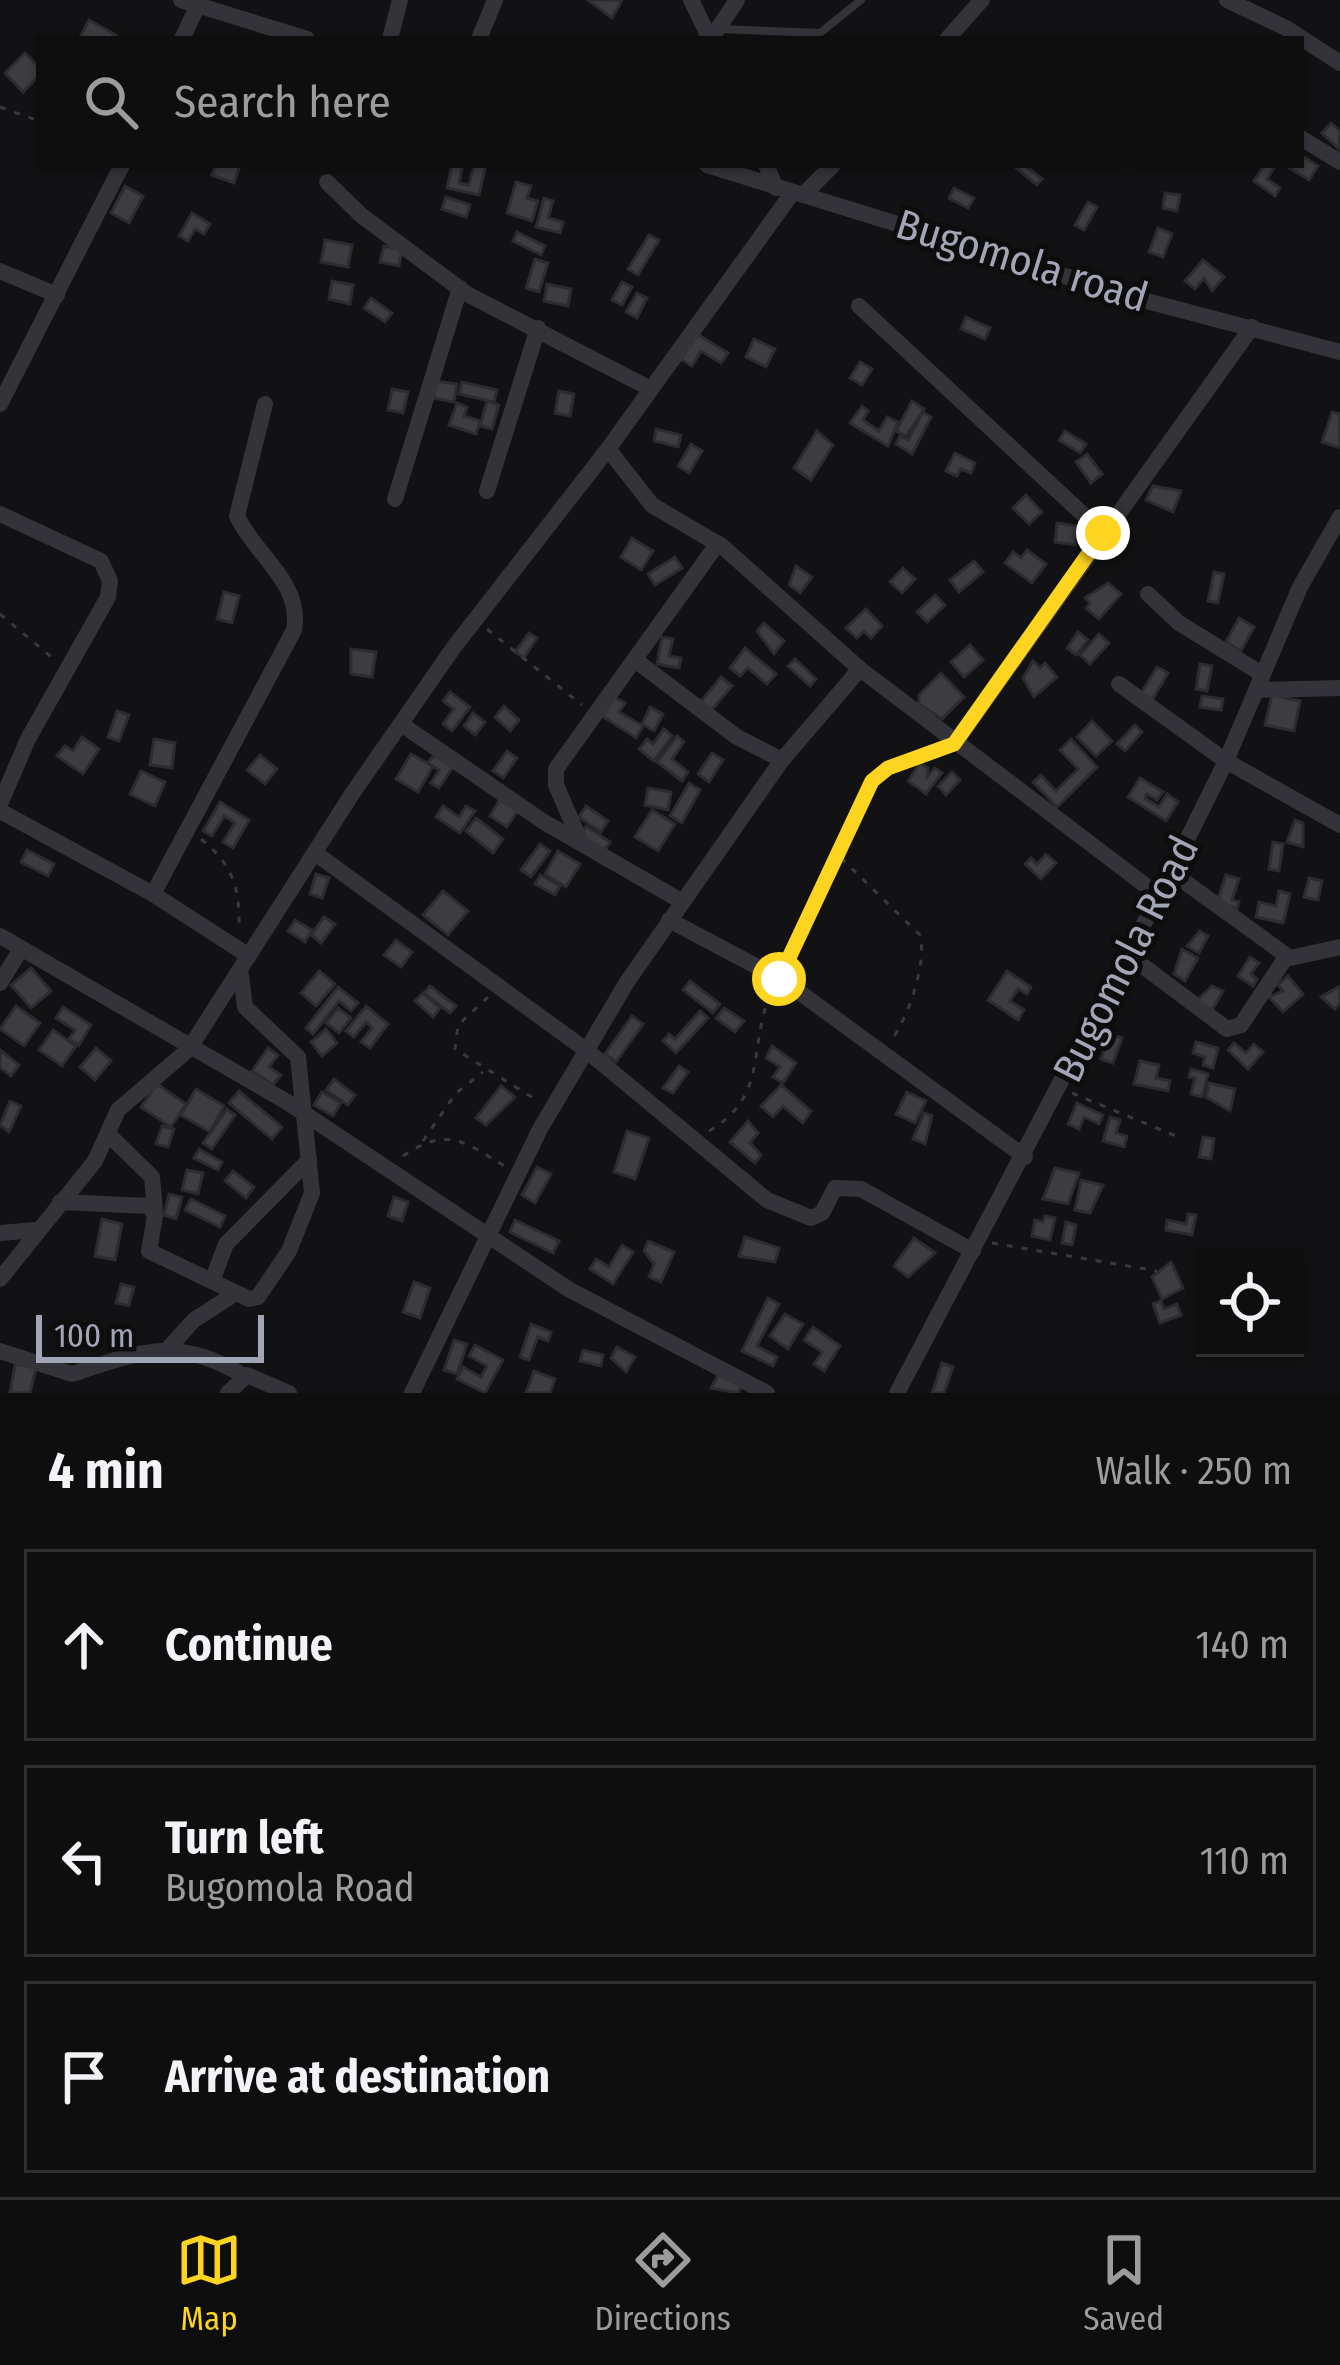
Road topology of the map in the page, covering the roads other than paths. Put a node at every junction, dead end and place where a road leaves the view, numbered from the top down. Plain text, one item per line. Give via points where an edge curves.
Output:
1 (400, 0) edge
2 (495, 0) edge
3 (692, 0) edge
4 (737, 0) edge
5 (862, 0) edge
6 (1227, 0) edge
7 (974, 2) edge
8 (190, 3) edge
9 (183, 36) edge
10 (297, 36) edge
11 (391, 36) edge
12 (480, 36) edge
13 (713, 36) edge
14 (948, 36) edge
15 (1298, 36) edge
16 (1304, 40) edge
17 (1340, 63) edge
18 (1304, 140) edge
19 (1340, 162) edge
20 (120, 168) edge
21 (716, 168) edge
22 (769, 168) edge
23 (827, 168) edge
24 (327, 182) dead end
25 (791, 191) junction
26 (0, 271) edge
27 (460, 288) junction
28 (57, 295) junction
29 (859, 306) dead end
30 (1252, 327) junction
31 (538, 328) junction
32 (1340, 352) edge
33 (651, 389) junction
34 (0, 404) edge
35 (266, 404) dead end
36 (608, 449) junction
37 (487, 491) dead end
38 (395, 499) dead end
39 (0, 514) edge
40 (1340, 518) edge
41 (1103, 533) junction
42 (718, 544) junction
43 (1148, 594) dead end
44 (635, 660) junction
45 (860, 669) junction
46 (1259, 682) junction
47 (1119, 684) dead end
48 (1340, 688) edge
49 (401, 724) junction
50 (954, 744) junction
51 (782, 760) junction
52 (1226, 761) junction
53 (0, 808) edge
54 (1340, 825) edge
55 (581, 843) junction
56 (315, 853) junction
57 (1171, 872) junction
58 (153, 895) junction
59 (1158, 895) junction
60 (681, 901) junction
61 (669, 920) junction
62 (0, 936) edge
63 (1340, 947) edge
64 (21, 949) junction
65 (1127, 954) junction
66 (1286, 957) junction
67 (243, 958) junction
68 (0, 982) edge
69 (188, 1049) junction
70 (586, 1050) junction
71 (306, 1116) junction
72 (108, 1134) junction
73 (1025, 1157) junction
74 (309, 1160) junction
75 (60, 1202) junction
76 (154, 1211) junction
77 (36, 1230) junction
78 (0, 1233) edge
79 (487, 1237) junction
80 (976, 1246) junction
81 (0, 1279) edge
82 (212, 1281) junction
83 (236, 1293) junction
84 (0, 1351) edge
85 (164, 1352) junction
86 (244, 1376) junction
87 (228, 1393) edge
88 (289, 1393) edge
89 (412, 1393) edge
90 (767, 1393) edge
91 (897, 1393) edge

1 - 11 street
2 - 12 street
3 - 13 street
4 - 13 street
5 - 13 lane via 820,33
6 - 15 street
7 - 14 street
8 - 9 street
8 - 10 street
16 - 17 street
18 - 19 street
20 - 28 street
21 - 25 street, Bugomola road
22 - 25 street
23 - 25 street
24 - 27 street
25 - 30 street, Bugomola road
25 - 33 street
26 - 28 street
27 - 31 street
27 - 38 street
28 - 34 street
29 - 41 street
30 - 32 street, Bugomola road
30 - 41 street
31 - 33 street
31 - 37 street
33 - 36 street
35 - 58 street via 237,516 284,580 296,621
36 - 42 street via 647,501
36 - 49 street
39 - 53 street via 101,561 108,572 108,597
40 - 46 street, Bugomola Road
41 - 50 street
42 - 44 street
42 - 45 street
43 - 46 street
44 - 51 street via 737,737
44 - 55 street via 555,773
45 - 50 street
45 - 51 street
46 - 48 street
46 - 52 street, Bugomola Road
47 - 52 street
49 - 55 street
49 - 56 street
50 - 59 street
51 - 60 street
52 - 54 street
52 - 57 street, Bugomola Road
53 - 58 street
55 - 60 street
56 - 67 street
56 - 70 street
57 - 59 street, Bugomola Road
57 - 66 street
58 - 67 street
59 - 65 street, Bugomola Road
60 - 61 street
61 - 70 street
61 - 73 street via 778,978
62 - 64 street
63 - 66 street
64 - 68 street
64 - 69 street
65 - 66 street via 1227,1029 1241,1025
65 - 73 street, Bugomola Road
67 - 69 street
67 - 71 street via 239,996 295,1049
69 - 71 street
69 - 72 street via 118,1110
70 - 79 street
70 - 80 street via 767,1200 806,1218 822,1214 836,1187 852,1186
71 - 74 street
71 - 79 street
72 - 75 street
72 - 76 street via 152,1177
73 - 80 street, Bugomola Road
74 - 82 street via 226,1244
74 - 83 street via 312,1193 289,1251 258,1297
75 - 76 street
75 - 77 street
76 - 82 street via 148,1251
77 - 78 street
77 - 81 street
79 - 89 street
79 - 90 street
80 - 91 street, Bugomola Road
82 - 83 street
83 - 85 street
84 - 85 street via 72,1374 110,1358
85 - 86 street via 201,1353
86 - 87 street
86 - 88 street

